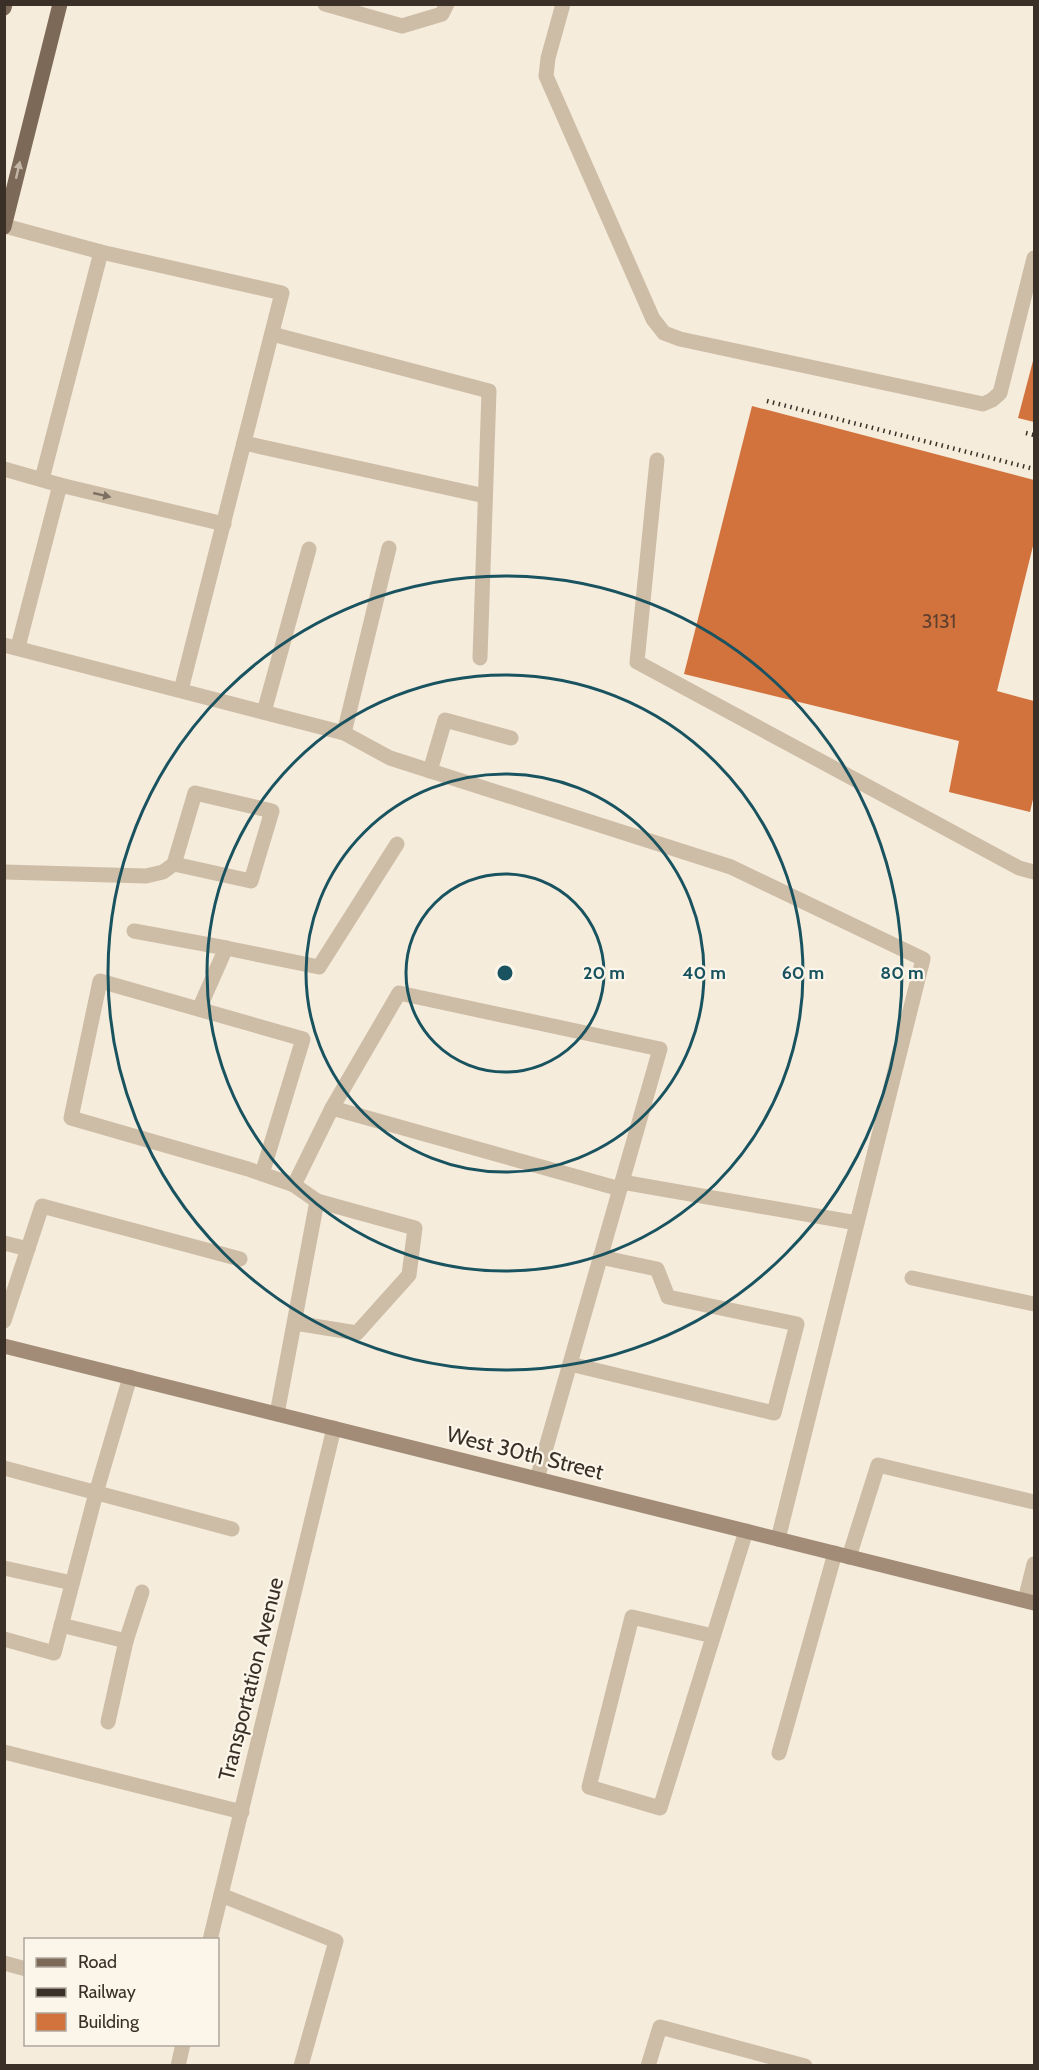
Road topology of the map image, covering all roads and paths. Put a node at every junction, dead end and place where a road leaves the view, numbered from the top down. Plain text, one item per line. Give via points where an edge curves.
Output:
1 (60, 4) edge
2 (325, 4) edge
3 (447, 4) edge
4 (563, 4) edge
5 (5, 227) edge
6 (101, 252) junction
7 (1035, 258) edge
8 (272, 334) junction
9 (244, 442) junction
10 (657, 460) dead end
11 (4, 469) edge
12 (42, 479) junction
13 (60, 485) junction
14 (485, 496) junction
15 (224, 524) junction
16 (388, 548) dead end
17 (309, 549) dead end
18 (11, 646) edge
19 (480, 658) dead end
20 (181, 690) junction
21 (264, 712) junction
22 (344, 733) junction
23 (511, 738) dead end
24 (430, 771) junction
25 (397, 844) dead end
26 (174, 864) junction
27 (4, 872) edge
28 (1035, 872) edge
29 (134, 931) dead end
30 (226, 948) junction
31 (199, 1009) junction
32 (332, 1108) junction
33 (262, 1174) junction
34 (294, 1185) junction
35 (621, 1185) junction
36 (317, 1202) junction
37 (857, 1223) junction
38 (4, 1243) edge
39 (28, 1249) junction
40 (600, 1257) junction
41 (240, 1259) dead end
42 (912, 1278) dead end
43 (1035, 1304) edge
44 (4, 1321) edge
45 (295, 1323) junction
46 (4, 1346) edge
47 (570, 1364) junction
48 (130, 1377) junction
49 (277, 1414) junction
50 (334, 1428) junction
51 (4, 1468) edge
52 (537, 1479) junction
53 (96, 1493) junction
54 (1035, 1502) edge
55 (232, 1528) dead end
56 (746, 1531) junction
57 (778, 1539) junction
58 (842, 1555) junction
59 (1035, 1564) edge
60 (4, 1568) edge
61 (72, 1583) junction
62 (142, 1592) dead end
63 (1030, 1601) edge
64 (61, 1625) junction
65 (714, 1636) junction
66 (4, 1639) edge
67 (126, 1641) junction
68 (108, 1722) dead end
69 (4, 1752) edge
70 (778, 1753) dead end
71 (242, 1812) junction
72 (221, 1895) junction
73 (210, 1938) edge
74 (4, 1963) edge
75 (24, 1968) edge
76 (183, 2046) edge
77 (178, 2066) edge
78 (301, 2066) edge
79 (648, 2066) edge
80 (805, 2066) edge

5 -> 1 main road
2 - 3 street via 402,26 442,14
4 - 7 street via 546,76 653,319 664,333 982,404 1000,393
5 - 6 street
6 - 8 street via 282,293
6 - 12 street
8 - 9 street
8 - 14 street via 489,391
9 - 14 street
9 - 15 street
10 - 28 street via 637,662 1019,868
11 - 12 street
12 - 13 street
13 -> 15 street
13 - 18 street
14 - 19 street
15 - 20 street
16 - 22 street
17 - 21 street
18 - 20 street
20 - 21 street
21 - 22 street
22 - 24 street via 390,759
23 - 24 street via 445,720
24 - 37 street via 731,867 922,958
25 - 30 street via 319,967
26 - 26 street via 251,881 272,811 195,793
26 - 27 street via 163,872 146,876
29 - 30 street
30 - 31 street
31 - 33 street via 303,1039
31 - 33 street via 100,981 71,1118
32 - 34 street
32 - 35 street
32 - 35 street via 399,993 660,1049
33 - 34 street
34 - 36 street
35 - 37 street
35 - 40 street
36 - 45 street
36 - 45 street via 415,1228 409,1275 357,1333
37 - 57 street
38 - 39 street
39 - 41 street via 42,1206
39 - 44 street
40 - 47 street
40 - 47 street via 657,1269 668,1297 797,1324 774,1413
42 - 43 street
45 - 49 street
46 - 48 street, West 30th Street
47 - 52 street
48 - 49 street, West 30th Street
48 - 53 street
49 - 50 street, West 30th Street
50 - 52 street, West 30th Street
50 - 71 street, Transportation Avenue
51 - 53 street
52 - 56 street, West 30th Street
53 - 55 street
53 - 61 street
54 - 58 street via 878,1465
56 - 57 street, West 30th Street
56 - 65 street
57 - 58 street, West 30th Street
58 - 63 street, West 30th Street
58 - 70 street
59 - 63 street
60 - 61 street
61 - 64 street
62 - 67 street
64 - 66 street via 54,1653
64 - 67 street
65 - 65 street via 660,1808 589,1787 632,1617
67 - 68 street
69 - 71 street
71 - 72 street, Transportation Avenue
72 - 73 street, Transportation Avenue
72 - 78 street via 336,1941
74 - 75 street
76 - 77 street
79 - 80 street via 660,2026

